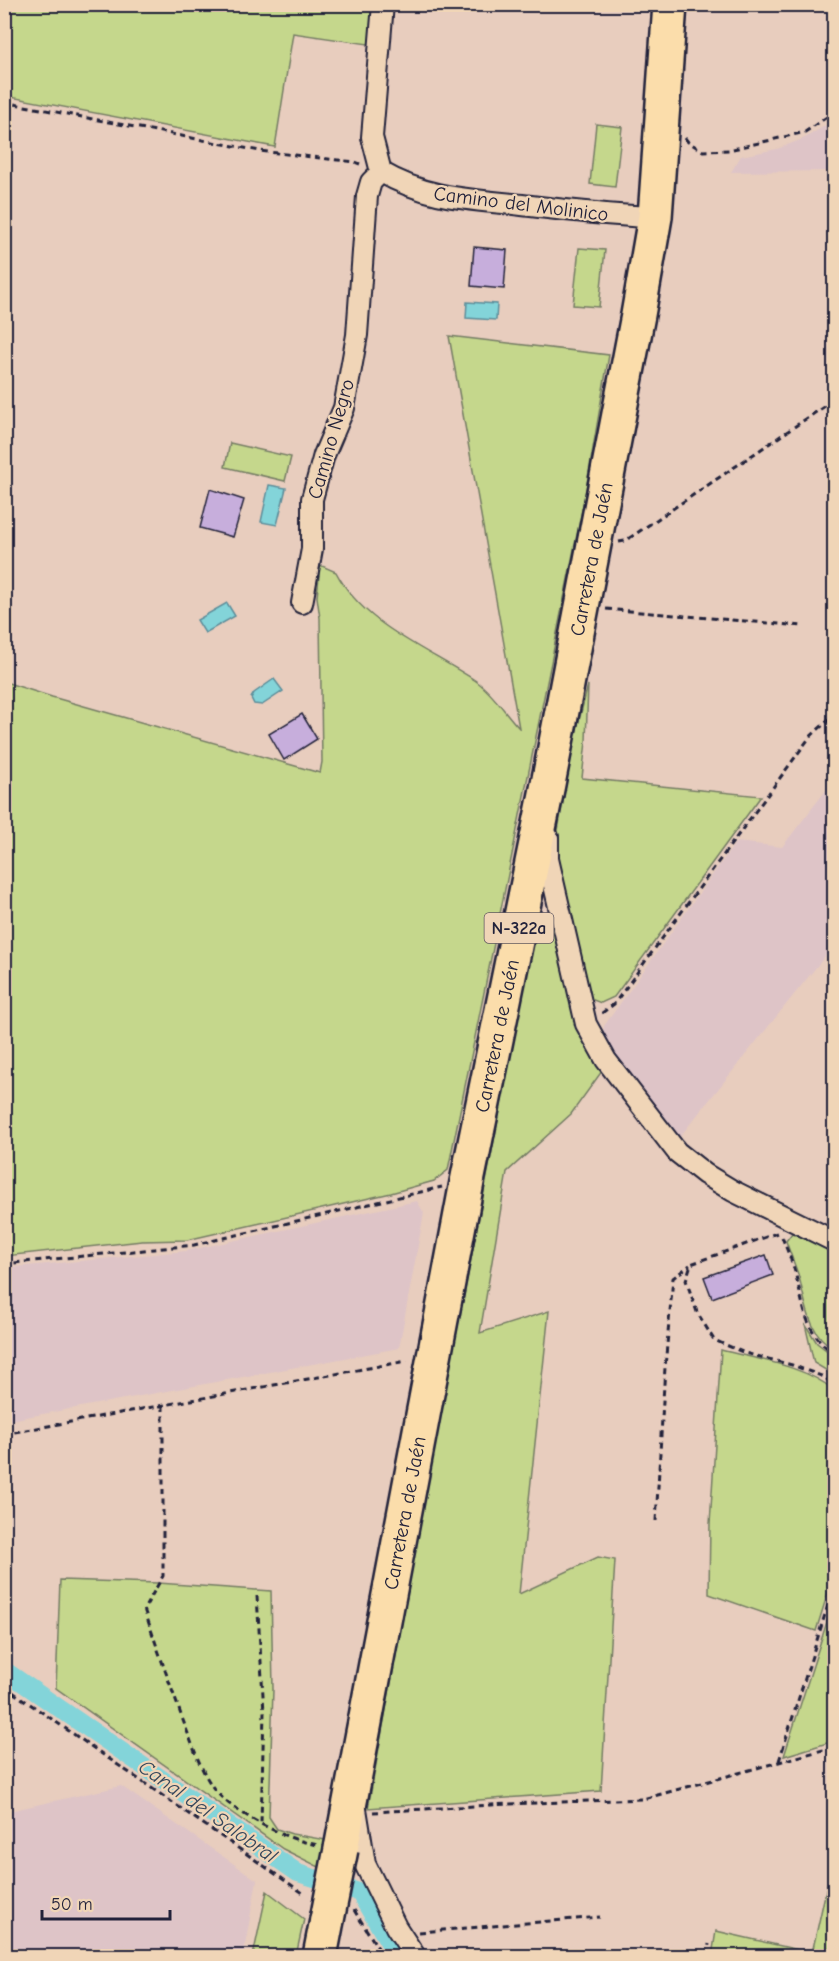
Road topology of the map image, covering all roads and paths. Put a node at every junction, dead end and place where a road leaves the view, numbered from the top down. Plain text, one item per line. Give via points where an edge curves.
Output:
1 (383, 4) edge
2 (670, 4) edge
3 (4, 102) edge
4 (834, 112) edge
5 (682, 133) dead end
6 (381, 172) junction
7 (655, 217) junction
8 (834, 400) edge
9 (594, 542) junction
10 (302, 603) dead end
11 (582, 607) junction
12 (802, 626) dead end
13 (834, 715) edge
14 (548, 784) junction
15 (586, 1024) junction
16 (467, 1182) junction
17 (834, 1241) edge
18 (4, 1264) edge
19 (691, 1264) junction
20 (834, 1354) edge
21 (434, 1356) junction
22 (834, 1385) edge
23 (163, 1405) junction
24 (4, 1434) edge
25 (656, 1521) dead end
26 (834, 1586) edge
27 (257, 1596) dead end
28 (4, 1686) edge
29 (834, 1747) edge
30 (779, 1761) junction
31 (354, 1805) junction
32 (261, 1823) junction
33 (341, 1849) junction
34 (303, 1893) dead end
35 (340, 1914) junction
36 (600, 1917) dead end
37 (399, 1933) junction
38 (709, 1944) dead end
39 (320, 1956) edge
40 (383, 1956) edge
41 (415, 1956) edge
42 (707, 1956) edge

1 - 6 street via 372,137
2 - 7 highway, Carretera de Jaén / N-322a
3 - 6 path via 260,152 355,162
4 - 5 path via 805,132 729,150 703,151
6 - 7 street, Camino del Molinico via 433,194 613,216
6 - 10 street, Camino Negro via 371,182 367,196 357,335 344,408 324,454 312,498 312,549
7 - 9 highway, Carretera de Jaén / N-322a
8 - 9 path via 625,542
9 - 11 highway, Carretera de Jaén / N-322a
11 - 12 path
11 - 14 highway, Carretera de Jaén / N-322a
13 - 15 path via 810,738 614,1004
14 - 15 street via 548,858
14 - 16 highway, Carretera de Jaén / N-322a
15 - 17 street via 606,1060 677,1152 733,1191
16 - 18 path via 194,1245
16 - 21 highway, Carretera de Jaén / N-322a
19 - 20 path via 781,1232 806,1320 820,1343
19 - 22 path via 686,1280 697,1312 714,1340 792,1365
19 - 25 path via 673,1278
21 - 23 path
21 - 31 highway, Carretera de Jaén / N-322a
23 - 24 path
23 - 32 path via 163,1576 144,1609 170,1687 212,1787 245,1816
26 - 30 path
27 - 32 path via 264,1713
28 - 34 path
29 - 30 path
30 - 31 path via 643,1799
31 - 33 highway, Carretera de Jaén / N-322a
31 - 37 street via 365,1864
32 - 33 path via 287,1837
33 - 35 highway, Carretera de Jaén / N-322a, bridge
35 - 39 highway, Carretera de Jaén / N-322a
35 - 40 path
36 - 37 path
37 - 41 street
38 - 42 path

